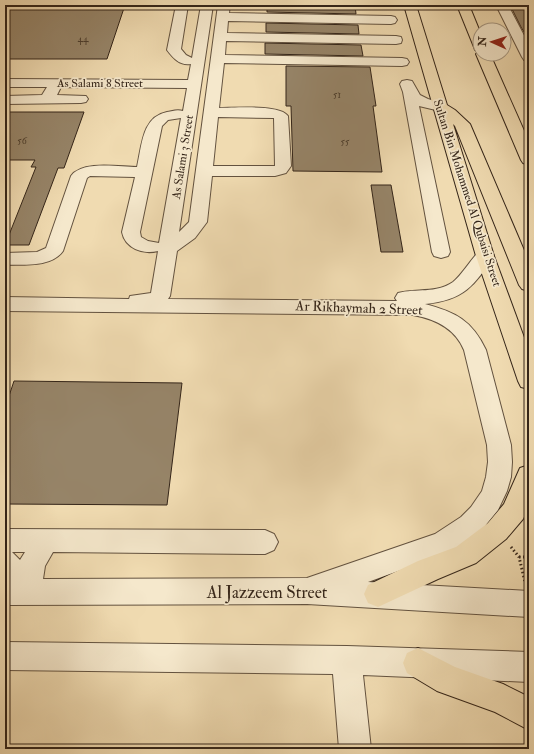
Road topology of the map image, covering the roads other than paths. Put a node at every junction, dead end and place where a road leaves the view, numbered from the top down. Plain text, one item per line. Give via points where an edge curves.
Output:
1 (182, 5) edge
2 (198, 5) edge
3 (207, 5) edge
4 (387, 5) edge
5 (410, 5) edge
6 (463, 5) edge
7 (502, 5) edge
8 (224, 11) edge
9 (391, 20) junction
10 (472, 27) edge
11 (221, 37) junction
12 (396, 40) junction
13 (529, 57) edge
14 (218, 59) junction
15 (188, 61) junction
16 (402, 62) junction
17 (486, 62) edge
18 (5, 83) edge
19 (56, 83) junction
20 (189, 84) junction
21 (408, 93) junction
22 (47, 99) junction
23 (81, 99) dead end
24 (5, 100) edge
25 (440, 107) junction
26 (211, 112) junction
27 (412, 112) junction
28 (178, 114) junction
29 (529, 160) edge
30 (204, 171) junction
31 (144, 172) junction
32 (160, 248) junction
33 (441, 252) dead end
34 (486, 256) junction
35 (5, 260) edge
36 (529, 285) edge
37 (152, 299) junction
38 (6, 302) edge
39 (529, 381) edge
40 (529, 476) edge
41 (5, 540) edge
42 (46, 540) junction
43 (265, 542) dead end
44 (5, 561) edge
45 (307, 591) junction
46 (16, 592) edge
47 (378, 594) junction
48 (527, 594) edge
49 (5, 656) edge
50 (347, 660) junction
51 (418, 663) junction
52 (529, 667) edge
53 (529, 714) edge
54 (355, 749) edge

1 - 15 street via 174,50
2 - 15 street, As Salami 3 Street
3 - 20 street, As Salami 3 Street
4 - 9 street
5 - 25 main road, Sultan Bin Mohammed Al Qubaisi Street
6 - 10 main road
7 - 13 street
8 - 9 street
8 - 11 street
9 - 12 street
11 - 12 street
11 - 14 street
12 - 16 street
14 - 16 street
14 - 26 street
15 - 20 street, As Salami 3 Street
16 - 21 street
17 - 29 main road
18 - 19 street, As Salami 8 Street
19 - 20 street, As Salami 8 Street
19 - 22 street
20 - 28 street, As Salami 3 Street
20 - 32 street, As Salami 3 Street
21 - 25 street via 417,100
21 - 27 street
22 - 23 street
22 - 24 street
25 - 27 street
25 - 34 main road, Sultan Bin Mohammed Al Qubaisi Street
25 - 36 main road via 462,124
26 - 30 street
26 - 30 street via 274,113 281,116 283,166 280,170 274,171
27 - 33 street
28 - 31 street via 163,117 155,124
28 - 32 street, As Salami 3 Street
30 - 32 street via 198,222 189,234
31 - 32 street via 131,236 137,243
31 - 35 street via 82,173 54,251 41,258
32 - 37 street, As Salami 3 Street
34 - 37 street, Ar Rikhaymah 2 Street via 461,286 431,297
34 - 39 main road, Sultan Bin Mohammed Al Qubaisi Street
37 - 38 street, Ar Rikhaymah 2 Street
37 - 45 street, Ar Rikhaymah 2 Street via 413,308 434,312 453,321 472,342 501,459 497,487 483,513 468,528 444,543
40 - 47 main road via 514,511 497,531 466,555
41 - 42 street
42 - 43 street
42 - 46 street
44 - 46 street via 17,576
45 - 46 street, Al Jazzeem Street
45 - 47 street, Al Jazzeem Street
47 - 48 street, Al Jazzeem Street
49 - 50 street
50 - 51 street
50 - 54 street
51 - 52 street
51 - 53 main road via 448,680 503,699

